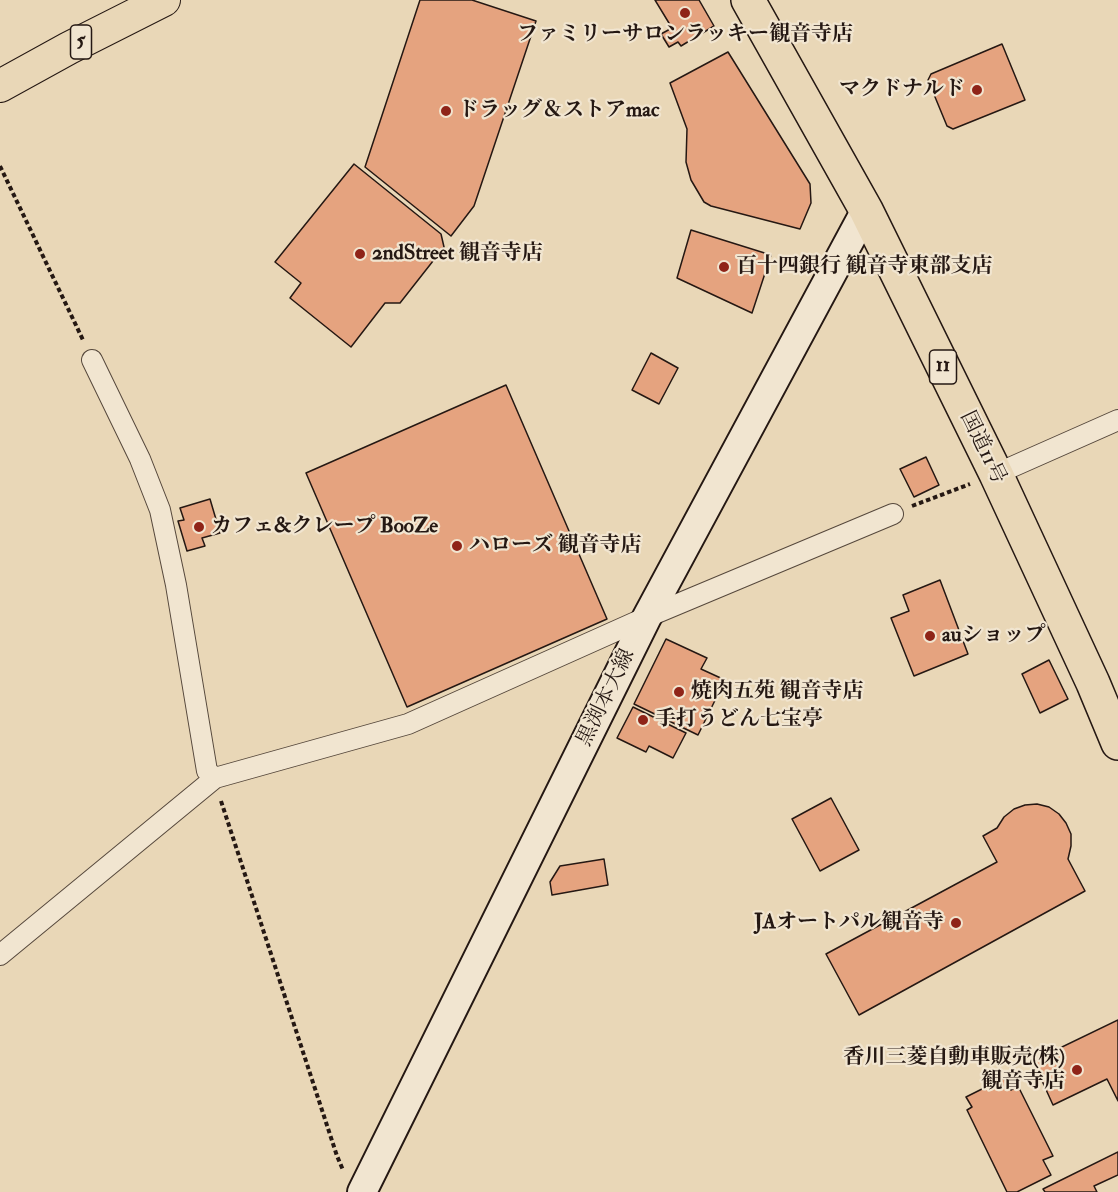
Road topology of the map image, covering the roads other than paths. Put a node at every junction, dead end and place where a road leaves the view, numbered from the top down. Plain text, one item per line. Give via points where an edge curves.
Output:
1 (164, 0) edge
2 (748, 0) edge
3 (0, 86) edge
4 (866, 210) junction
5 (92, 360) road end
6 (1118, 420) edge
7 (996, 474) junction
8 (893, 514) road end
9 (647, 617) junction
10 (1118, 743) edge
11 (214, 778) junction
12 (0, 955) edge
13 (354, 1183) edge

1 - 3 main road, 5
2 - 4 highway, 国道11号 / 11
4 - 7 highway, 国道11号 / 11
4 - 9 main road, 黒渕本大線
5 - 11 street via 160,510 207,771
6 - 7 street
7 - 10 highway, 国道11号 / 11
8 - 9 street
9 - 11 street via 408,724
9 - 13 main road, 黒渕本大線
11 - 12 street

